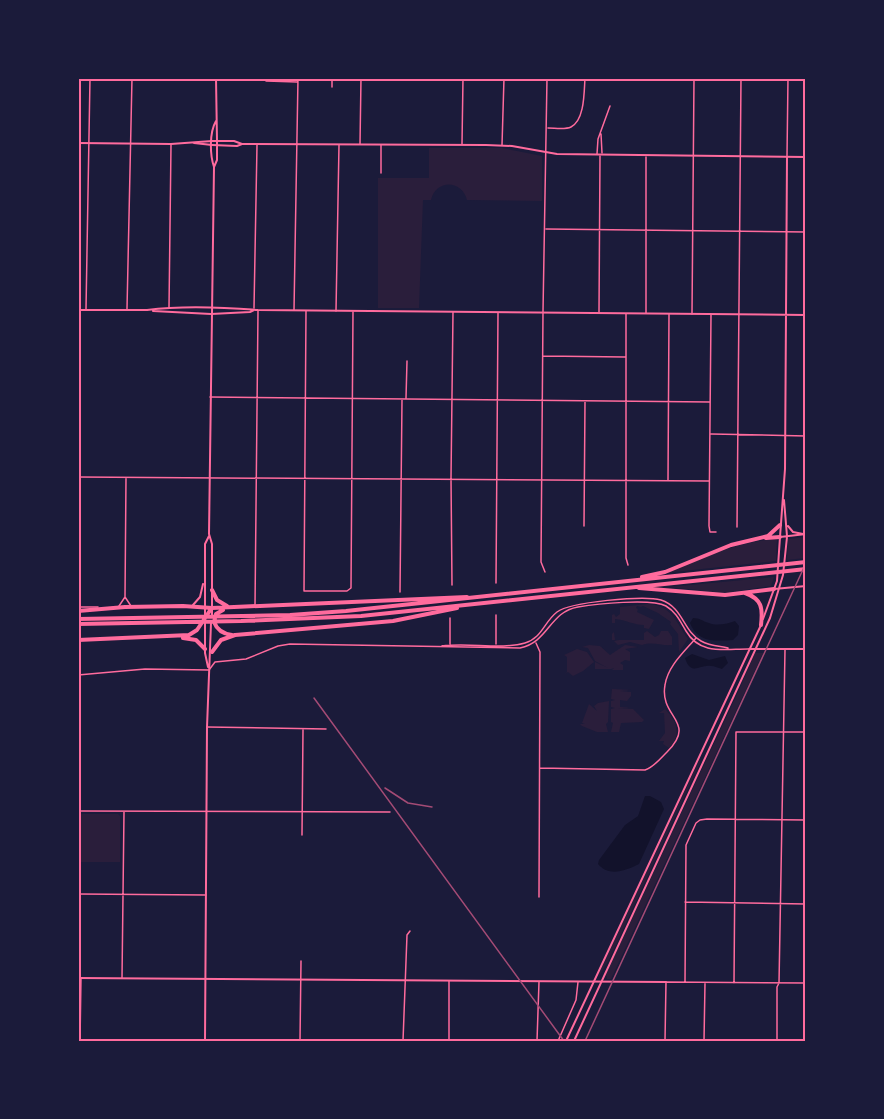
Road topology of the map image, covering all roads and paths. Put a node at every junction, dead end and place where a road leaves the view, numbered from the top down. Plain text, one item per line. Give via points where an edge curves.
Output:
1 (90, 78) edge
2 (132, 78) edge
3 (216, 78) edge
4 (332, 78) edge
5 (361, 78) edge
6 (463, 78) edge
7 (504, 78) edge
8 (547, 78) edge
9 (585, 78) edge
10 (694, 78) edge
11 (741, 78) edge
12 (788, 78) edge
13 (298, 80) edge
14 (266, 81) dead end
15 (332, 87) dead end
16 (610, 106) dead end
17 (216, 121) junction
18 (547, 128) junction
19 (600, 133) junction
20 (217, 141) junction
21 (78, 143) edge
22 (89, 143) junction
23 (212, 143) junction
24 (131, 144) junction
25 (171, 144) junction
26 (242, 144) junction
27 (257, 144) junction
28 (297, 144) junction
29 (339, 144) junction
30 (360, 144) junction
31 (381, 144) junction
32 (462, 145) junction
33 (217, 146) junction
34 (502, 146) junction
35 (546, 153) junction
36 (600, 155) junction
37 (646, 156) junction
38 (693, 156) junction
39 (740, 157) junction
40 (787, 157) junction
41 (806, 157) edge
42 (214, 167) junction
43 (381, 173) dead end
44 (544, 229) junction
45 (599, 229) junction
46 (646, 230) junction
47 (693, 231) junction
48 (740, 231) junction
49 (786, 231) junction
50 (806, 232) edge
51 (169, 307) junction
52 (190, 307) junction
53 (211, 307) junction
54 (78, 310) edge
55 (86, 310) junction
56 (128, 310) junction
57 (147, 310) junction
58 (254, 310) junction
59 (258, 310) junction
60 (294, 310) junction
61 (306, 310) junction
62 (336, 311) junction
63 (354, 311) junction
64 (453, 311) junction
65 (169, 312) junction
66 (498, 312) junction
67 (543, 312) junction
68 (599, 312) junction
69 (190, 313) junction
70 (626, 313) junction
71 (646, 313) junction
72 (211, 314) junction
73 (669, 314) junction
74 (692, 314) junction
75 (711, 314) junction
76 (739, 314) junction
77 (786, 315) junction
78 (806, 315) edge
79 (543, 356) junction
80 (626, 357) junction
81 (407, 361) dead end
82 (210, 397) junction
83 (257, 397) junction
84 (305, 398) junction
85 (353, 398) junction
86 (402, 399) junction
87 (406, 399) junction
88 (452, 400) junction
89 (497, 400) junction
90 (543, 400) junction
91 (585, 401) junction
92 (626, 401) junction
93 (669, 401) junction
94 (710, 402) junction
95 (710, 434) junction
96 (738, 435) junction
97 (785, 435) junction
98 (806, 436) edge
99 (78, 477) edge
100 (126, 477) junction
101 (210, 477) junction
102 (256, 478) junction
103 (304, 478) junction
104 (353, 478) junction
105 (401, 478) junction
106 (451, 478) junction
107 (497, 479) junction
108 (542, 479) junction
109 (584, 479) junction
110 (626, 480) junction
111 (668, 480) junction
112 (709, 481) junction
113 (784, 497) junction
114 (786, 524) junction
115 (780, 525) junction
116 (584, 526) dead end
117 (737, 527) dead end
118 (716, 532) dead end
119 (209, 534) junction
120 (806, 534) edge
121 (787, 536) junction
122 (780, 537) junction
123 (759, 539) junction
124 (806, 562) edge
125 (628, 565) dead end
126 (806, 569) edge
127 (545, 572) dead end
128 (205, 578) junction
129 (496, 583) dead end
130 (616, 583) junction
131 (452, 585) dead end
132 (806, 586) edge
133 (624, 588) junction
134 (774, 589) junction
135 (780, 589) junction
136 (212, 590) junction
137 (400, 592) dead end
138 (744, 593) junction
139 (494, 595) junction
140 (125, 597) junction
141 (468, 604) junction
142 (255, 606) junction
143 (134, 607) junction
144 (186, 607) junction
145 (232, 607) junction
146 (242, 607) junction
147 (116, 608) junction
148 (212, 608) junction
149 (78, 609) edge
150 (218, 611) junction
151 (199, 612) junction
152 (496, 615) dead end
153 (207, 617) junction
154 (241, 618) junction
155 (450, 618) dead end
156 (78, 619) edge
157 (174, 620) junction
158 (78, 625) edge
159 (761, 625) junction
160 (202, 626) junction
161 (218, 628) junction
162 (212, 630) joint
163 (235, 635) junction
164 (179, 637) junction
165 (696, 638) junction
166 (78, 639) edge
167 (535, 641) junction
168 (694, 641) junction
169 (450, 645) junction
170 (496, 645) junction
171 (438, 646) junction
172 (205, 649) junction
173 (730, 649) junction
174 (749, 649) junction
175 (755, 649) junction
176 (785, 649) junction
177 (806, 649) edge
178 (212, 652) junction
179 (209, 670) junction
180 (78, 675) edge
181 (207, 728) junction
182 (303, 729) junction
183 (326, 729) dead end
184 (783, 732) junction
185 (806, 732) edge
186 (540, 768) junction
187 (78, 811) edge
188 (124, 811) junction
189 (207, 811) junction
190 (302, 812) junction
191 (390, 812) dead end
192 (735, 819) junction
193 (782, 820) junction
194 (806, 820) edge
195 (302, 835) dead end
196 (78, 894) edge
197 (123, 894) junction
198 (206, 895) junction
199 (539, 897) dead end
200 (685, 902) junction
201 (734, 902) junction
202 (782, 903) junction
203 (806, 904) edge
204 (410, 931) dead end
205 (301, 962) dead end
206 (79, 978) edge
207 (122, 978) junction
208 (206, 978) junction
209 (301, 979) junction
210 (405, 979) junction
211 (449, 980) junction
212 (539, 981) junction
213 (578, 981) junction
214 (593, 982) junction
215 (601, 982) junction
216 (666, 982) junction
217 (685, 982) junction
218 (705, 982) junction
219 (734, 983) junction
220 (779, 983) junction
221 (806, 983) edge
222 (80, 1041) edge
223 (205, 1041) edge
224 (300, 1041) edge
225 (403, 1041) edge
226 (449, 1041) edge
227 (537, 1041) edge
228 (558, 1041) edge
229 (566, 1041) edge
230 (574, 1041) edge
231 (665, 1041) edge
232 (704, 1041) edge
233 (777, 1041) edge

1 - 22 street
2 - 24 street
3 - 17 main road
4 - 15 street
5 - 30 street
6 - 32 street
7 - 34 street
8 - 18 street
9 - 18 street via 584,102 575,124
10 - 38 street
11 - 39 street
12 - 40 street
13 - 14 street
13 - 28 street
16 - 19 street
17 - 20 main road
17 - 23 main road
18 - 35 street
19 - 36 street
19 - 36 street
20 - 23 main road
20 - 26 main road
20 - 33 main road
21 - 22 main road
22 - 24 main road
22 - 55 street
23 - 25 main road
23 - 33 main road
23 - 42 main road
24 - 25 main road
24 - 56 street
25 - 51 street
26 - 27 main road
26 - 33 main road
27 - 28 main road
27 - 58 street
28 - 29 main road
28 - 60 street
29 - 30 main road
29 - 62 street
30 - 31 main road
31 - 32 main road
31 - 43 street
32 - 34 main road
33 - 42 main road
34 - 35 main road
35 - 36 main road
35 - 44 street
36 - 37 main road
36 - 45 street
37 - 38 main road
37 - 46 street
38 - 39 main road
38 - 47 street
39 - 40 main road
39 - 48 street
40 - 41 main road
40 - 49 main road
42 - 53 main road
44 - 45 street
44 - 67 street
45 - 46 street
45 - 68 street
46 - 47 street
46 - 71 street
47 - 48 street
47 - 74 street
48 - 49 street
48 - 76 street
49 - 50 street
49 - 77 main road
51 - 52 main road
51 - 57 main road
51 - 65 street
52 - 53 main road
52 - 69 main road
53 - 58 main road
53 - 72 main road
54 - 55 main road
55 - 56 main road
56 - 57 main road
57 - 65 main road
58 - 59 main road
58 - 72 main road
59 - 60 main road
59 - 83 street
60 - 61 main road
61 - 62 main road
61 - 84 street
62 - 63 main road
63 - 64 main road
63 - 85 street
64 - 66 main road
64 - 88 street
65 - 69 main road
66 - 67 main road
66 - 89 street
67 - 68 main road
67 - 79 street
68 - 70 main road
69 - 72 main road
70 - 71 main road
70 - 80 street
71 - 73 main road
72 - 82 main road
73 - 74 main road
73 - 93 street
74 - 75 main road
75 - 76 main road
75 - 94 street
76 - 77 main road
76 - 96 street
77 - 78 main road
77 - 97 main road
79 - 80 street
79 - 90 street
80 - 92 street
81 - 87 street
82 - 83 street
82 - 101 main road
83 - 84 street
83 - 102 street
84 - 85 street
84 - 103 street
85 - 86 street
85 - 104 street
86 - 87 street
86 - 105 street
87 - 88 street
88 - 89 street
88 - 106 street
89 - 90 street
89 - 107 street
90 - 91 street
90 - 108 street
91 - 92 street
91 - 109 street
92 - 93 street
92 - 110 street
93 - 94 street
93 - 111 street
94 - 95 street
95 - 96 street
95 - 112 street
96 - 97 street
96 - 117 street
97 - 98 street
97 - 113 main road
99 - 100 street
100 - 101 street
100 - 140 street
101 - 102 street
101 - 119 main road
102 - 103 street
102 - 142 street
103 - 104 street
103 - 104 street via 304,591 350,590
104 - 105 street
105 - 106 street
105 - 137 street
106 - 107 street
106 - 131 street
107 - 108 street
107 - 129 street
108 - 109 street
108 - 127 street
109 - 110 street
109 - 116 street
110 - 111 street
110 - 125 street
111 - 112 street
112 - 118 street via 709,526 710,532
113 - 114 main road
113 - 115 main road
114 - 120 main road via 793,532
114 - 121 main road
115 - 122 main road
115 - 123 highway
119 - 128 main road via 205,544
119 - 136 main road
120 - 121 main road
121 - 122 main road
121 - 135 main road
122 - 123 highway
122 - 134 main road
123 - 130 highway via 731,545 659,573
124 - 130 highway
126 - 133 highway
128 - 144 main road via 198,600
128 - 153 main road
130 - 139 highway
132 - 135 main road
133 - 138 highway via 713,595
133 - 141 highway
134 - 135 main road
134 - 138 highway
134 - 159 main road
135 - 175 main road
136 - 146 highway via 225,606
136 - 148 main road
138 - 159 highway via 761,604
139 - 142 highway
139 - 154 highway
140 - 143 street
140 - 147 street
141 - 154 highway via 361,616
141 - 163 highway via 393,621
142 - 146 highway
143 - 144 highway
143 - 147 highway
144 - 151 highway
144 - 153 highway
145 - 146 highway
145 - 148 highway
145 - 150 highway
147 - 149 highway
148 - 153 highway
148 - 153 main road
150 - 153 highway
150 - 161 highway via 214,620
151 - 153 highway
151 - 160 highway
152 - 170 street
153 - 160 highway
153 - 161 highway
153 - 162 highway
154 - 157 highway
155 - 169 street
156 - 157 highway
157 - 158 highway
159 - 174 main road
160 - 164 highway
160 - 172 main road
161 - 163 highway
162 - 178 main road
163 - 178 highway via 221,639
164 - 166 highway
164 - 172 highway via 196,640
165 - 167 street via 673,606 646,598 570,605 553,616
165 - 168 street
165 - 173 street
167 - 168 street via 568,610 645,602 662,604 671,610
167 - 170 street
167 - 171 street via 513,648
167 - 186 street via 540,652
168 - 173 street via 710,649
168 - 186 street via 672,666 665,683 667,704 679,726 678,740 652,767
169 - 170 street
169 - 171 street
171 - 179 street via 290,644 246,659 215,662
172 - 179 main road
173 - 174 street
174 - 175 main road
174 - 214 main road
175 - 176 main road
175 - 215 main road
176 - 177 main road
176 - 184 street
178 - 179 main road
179 - 180 street via 146,669
179 - 181 main road
181 - 182 street
181 - 189 main road
182 - 183 street
182 - 190 street
184 - 185 street
184 - 192 street via 736,733
184 - 193 street
186 - 199 street
187 - 188 street
188 - 189 street
188 - 197 street
189 - 190 street
189 - 198 main road
190 - 191 street
190 - 195 street
192 - 193 street
192 - 200 street via 696,823 686,845
192 - 201 street
193 - 194 street
193 - 202 street
196 - 197 street
197 - 198 street
197 - 207 street
198 - 208 main road
200 - 201 street
200 - 217 street
201 - 202 street
201 - 219 street
202 - 203 street
202 - 220 street
204 - 210 street
205 - 209 street
206 - 207 main road
206 - 222 street
207 - 208 main road
208 - 209 main road
208 - 223 main road
209 - 210 main road
209 - 224 street
210 - 211 main road
210 - 225 street
211 - 212 main road
211 - 226 street
212 - 213 main road
212 - 227 street
213 - 214 main road
213 - 228 street via 576,1000
214 - 215 main road
214 - 229 main road
215 - 216 main road
215 - 230 main road
216 - 217 street
216 - 231 street
217 - 218 street
218 - 219 street
218 - 232 street
219 - 220 street
220 - 221 street
220 - 233 street

